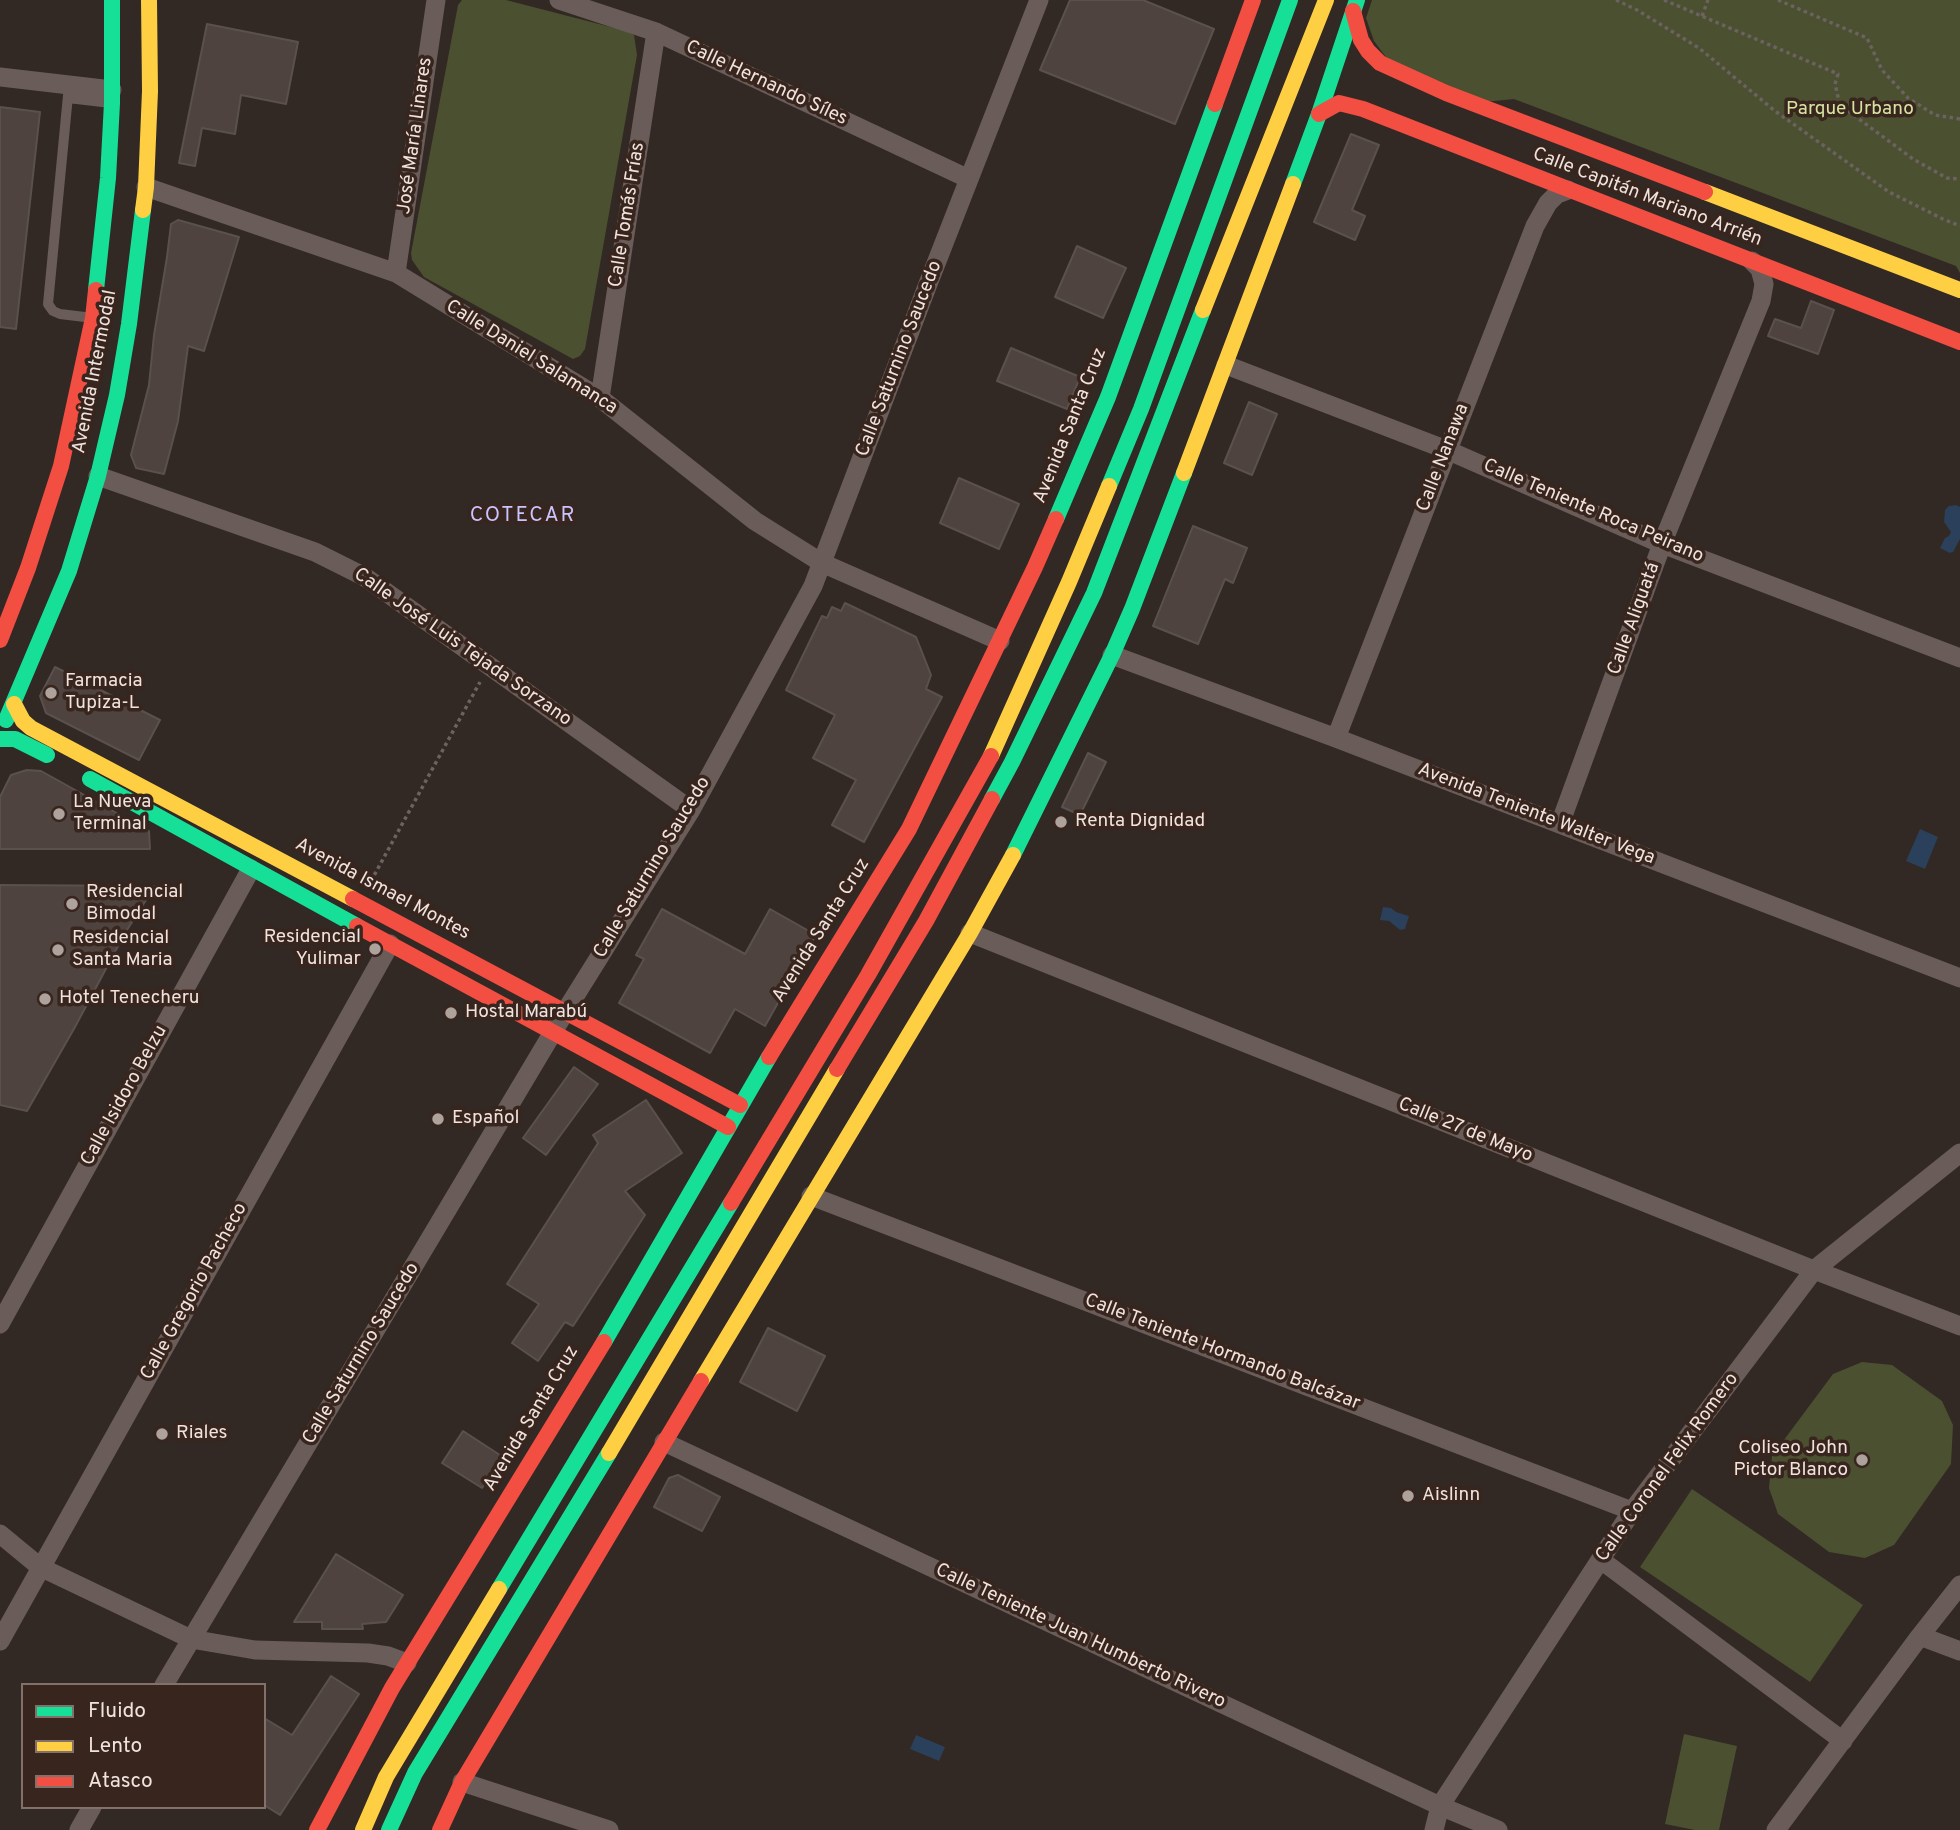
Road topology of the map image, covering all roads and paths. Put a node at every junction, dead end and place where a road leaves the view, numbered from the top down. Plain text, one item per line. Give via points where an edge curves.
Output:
1 (112, 0) edge
2 (149, 0) edge
3 (436, 0) edge
4 (559, 0) edge
5 (1039, 0) edge
6 (1253, 0) edge
7 (1290, 0) edge
8 (1326, 0) edge
9 (1616, 0) edge
10 (1664, 0) edge
11 (1708, 0) edge
12 (1778, 0) edge
13 (1355, 5) edge
14 (1702, 16) junction
15 (656, 32) junction
16 (0, 77) edge
17 (69, 91) junction
18 (112, 97) junction
19 (1319, 114) junction
20 (1960, 119) edge
21 (969, 179) junction
22 (1960, 180) edge
23 (146, 187) junction
24 (1568, 190) junction
25 (1960, 226) edge
26 (1752, 261) junction
27 (396, 273) junction
28 (1187, 286) junction
29 (1960, 290) edge
30 (111, 321) junction
31 (1960, 342) edge
32 (1226, 365) junction
33 (1199, 391) dead end
34 (1108, 397) junction
35 (600, 398) junction
36 (1181, 408) dead end
37 (1154, 433) junction
38 (1447, 450) junction
39 (98, 476) junction
40 (1662, 544) junction
41 (822, 563) junction
42 (0, 638) edge
43 (1000, 641) junction
44 (1112, 655) junction
45 (1960, 658) edge
46 (489, 665) junction
47 (14, 704) junction
48 (0, 737) edge
49 (1336, 738) junction
50 (691, 810) junction
51 (1560, 824) junction
52 (251, 869) junction
53 (360, 902) junction
54 (970, 933) junction
55 (390, 944) junction
56 (1960, 978) edge
57 (565, 1012) junction
58 (554, 1032) junction
59 (740, 1105) junction
60 (728, 1126) junction
61 (1960, 1153) edge
62 (811, 1196) junction
63 (1814, 1270) junction
64 (0, 1324) edge
65 (1960, 1326) edge
66 (664, 1442) junction
67 (1632, 1511) junction
68 (0, 1534) edge
69 (1601, 1560) junction
70 (40, 1567) junction
71 (1960, 1585) edge
72 (1920, 1636) junction
73 (191, 1639) junction
74 (0, 1641) edge
75 (1960, 1651) edge
76 (407, 1663) junction
77 (165, 1683) edge
78 (1843, 1741) junction
79 (462, 1782) junction
80 (1440, 1806) junction
81 (91, 1809) edge
82 (79, 1830) edge
83 (317, 1830) edge
84 (363, 1830) edge
85 (389, 1830) edge
86 (440, 1830) edge
87 (609, 1830) edge
88 (1434, 1830) edge
89 (1498, 1830) edge
90 (1776, 1830) edge

1 - 18 main road, Avenida Intermodal
2 - 23 main road, Avenida Intermodal
3 - 27 street, José María Linares
4 - 15 street, Calle Hernando Síles
5 - 21 street, Calle Saturnino Saucedo
6 - 34 main road, Avenida Santa Cruz
7 - 28 main road
8 - 37 main road
9 - 25 path via 1699,48 1774,111 1889,192
10 - 14 path
11 - 14 path
12 - 20 path via 1867,38 1882,70 1908,98 1935,115
13 - 19 main road
13 - 29 main road, Calle Capitán Mariano Arrién via 1361,40 1368,51 1380,63 1444,98
14 - 22 path via 1838,74 1835,85 1840,105 1913,159
15 - 21 street, Calle Hernando Síles
15 - 35 street, Calle Tomás Frías
16 - 17 street
17 - 18 street
17 - 30 lane via 48,304 61,314
18 - 30 main road, Avenida Intermodal via 108,178
19 - 24 main road, Calle Capitán Mariano Arrién via 1339,103 1432,130
19 - 32 main road
21 - 41 street, Calle Saturnino Saucedo
23 - 27 street, Calle Daniel Salamanca
23 - 30 main road, Avenida Intermodal
24 - 26 main road, Calle Capitán Mariano Arrién
24 - 38 street, Calle Nanawa via 1557,194 1541,213
26 - 31 main road, Calle Capitán Mariano Arrién
26 - 40 street, Calle Aliguatá via 1764,284 1761,301
27 - 35 street, Calle Daniel Salamanca
28 - 34 main road
28 - 84 main road via 1131,434 994,751 861,987 386,1777
30 - 39 main road, Avenida Intermodal via 117,395
30 - 42 main road, Avenida Intermodal
32 - 33 main road
32 - 38 street, Calle Teniente Roca Peirano
32 - 44 main road
34 - 43 main road, Avenida Santa Cruz
35 - 41 street, Calle Daniel Salamanca via 755,521
36 - 37 main road
37 - 85 main road via 1094,593 1012,762 926,921 415,1773
38 - 40 street, Calle Teniente Roca Peirano
38 - 49 street, Calle Nanawa
39 - 46 street, Calle José Luis Tejada Sorzano via 315,552 365,577
39 - 47 main road, Avenida Intermodal via 69,571
40 - 45 street, Calle Teniente Roca Peirano
40 - 51 street, Calle Aliguatá
41 - 43 street, Calle Daniel Salamanca
41 - 50 street, Calle Saturnino Saucedo
43 - 59 main road, Avenida Santa Cruz via 909,829
44 - 49 street, Avenida Teniente Walter Vega
44 - 54 main road
46 - 50 street, Calle José Luis Tejada Sorzano
46 - 53 path
47 - 48 main road, Avenida Intermodal
47 - 53 main road, Avenida Ismael Montes via 31,728
48 - 52 main road via 25,742
49 - 51 street, Avenida Teniente Walter Vega
50 - 57 street, Calle Saturnino Saucedo
51 - 56 street, Avenida Teniente Walter Vega
52 - 55 main road
52 - 64 street, Calle Isidoro Belzu
53 - 57 main road, Avenida Ismael Montes
54 - 62 main road
54 - 63 street, Calle 27 de Mayo
55 - 58 main road
55 - 70 street, Calle Gregorio Pacheco
57 - 58 street, Calle Saturnino Saucedo
57 - 59 main road, Avenida Ismael Montes
58 - 60 main road
58 - 73 street, Calle Saturnino Saucedo
59 - 60 main road, Avenida Santa Cruz
60 - 76 main road, Avenida Santa Cruz via 566,1406
61 - 63 street, Calle Coronel Felix Romero
62 - 66 main road
62 - 67 street, Calle Teniente Hormando Balcázar
63 - 65 street, Calle 27 de Mayo
63 - 67 street, Calle Coronel Felix Romero
66 - 79 main road
66 - 80 street, Calle Teniente Juan Humberto Rivero
67 - 69 street, Calle Coronel Felix Romero
68 - 70 street
69 - 78 street
69 - 80 street, Calle Coronel Felix Romero
70 - 73 street
70 - 74 street, Calle Gregorio Pacheco
71 - 72 street
72 - 75 street
72 - 78 street
73 - 76 street via 255,1650 368,1653
73 - 77 street, Calle Saturnino Saucedo
76 - 83 main road, Avenida Santa Cruz
78 - 90 street
79 - 86 main road
79 - 87 street
80 - 88 street, Calle Coronel Felix Romero
80 - 89 street, Calle Teniente Juan Humberto Rivero
81 - 82 street

